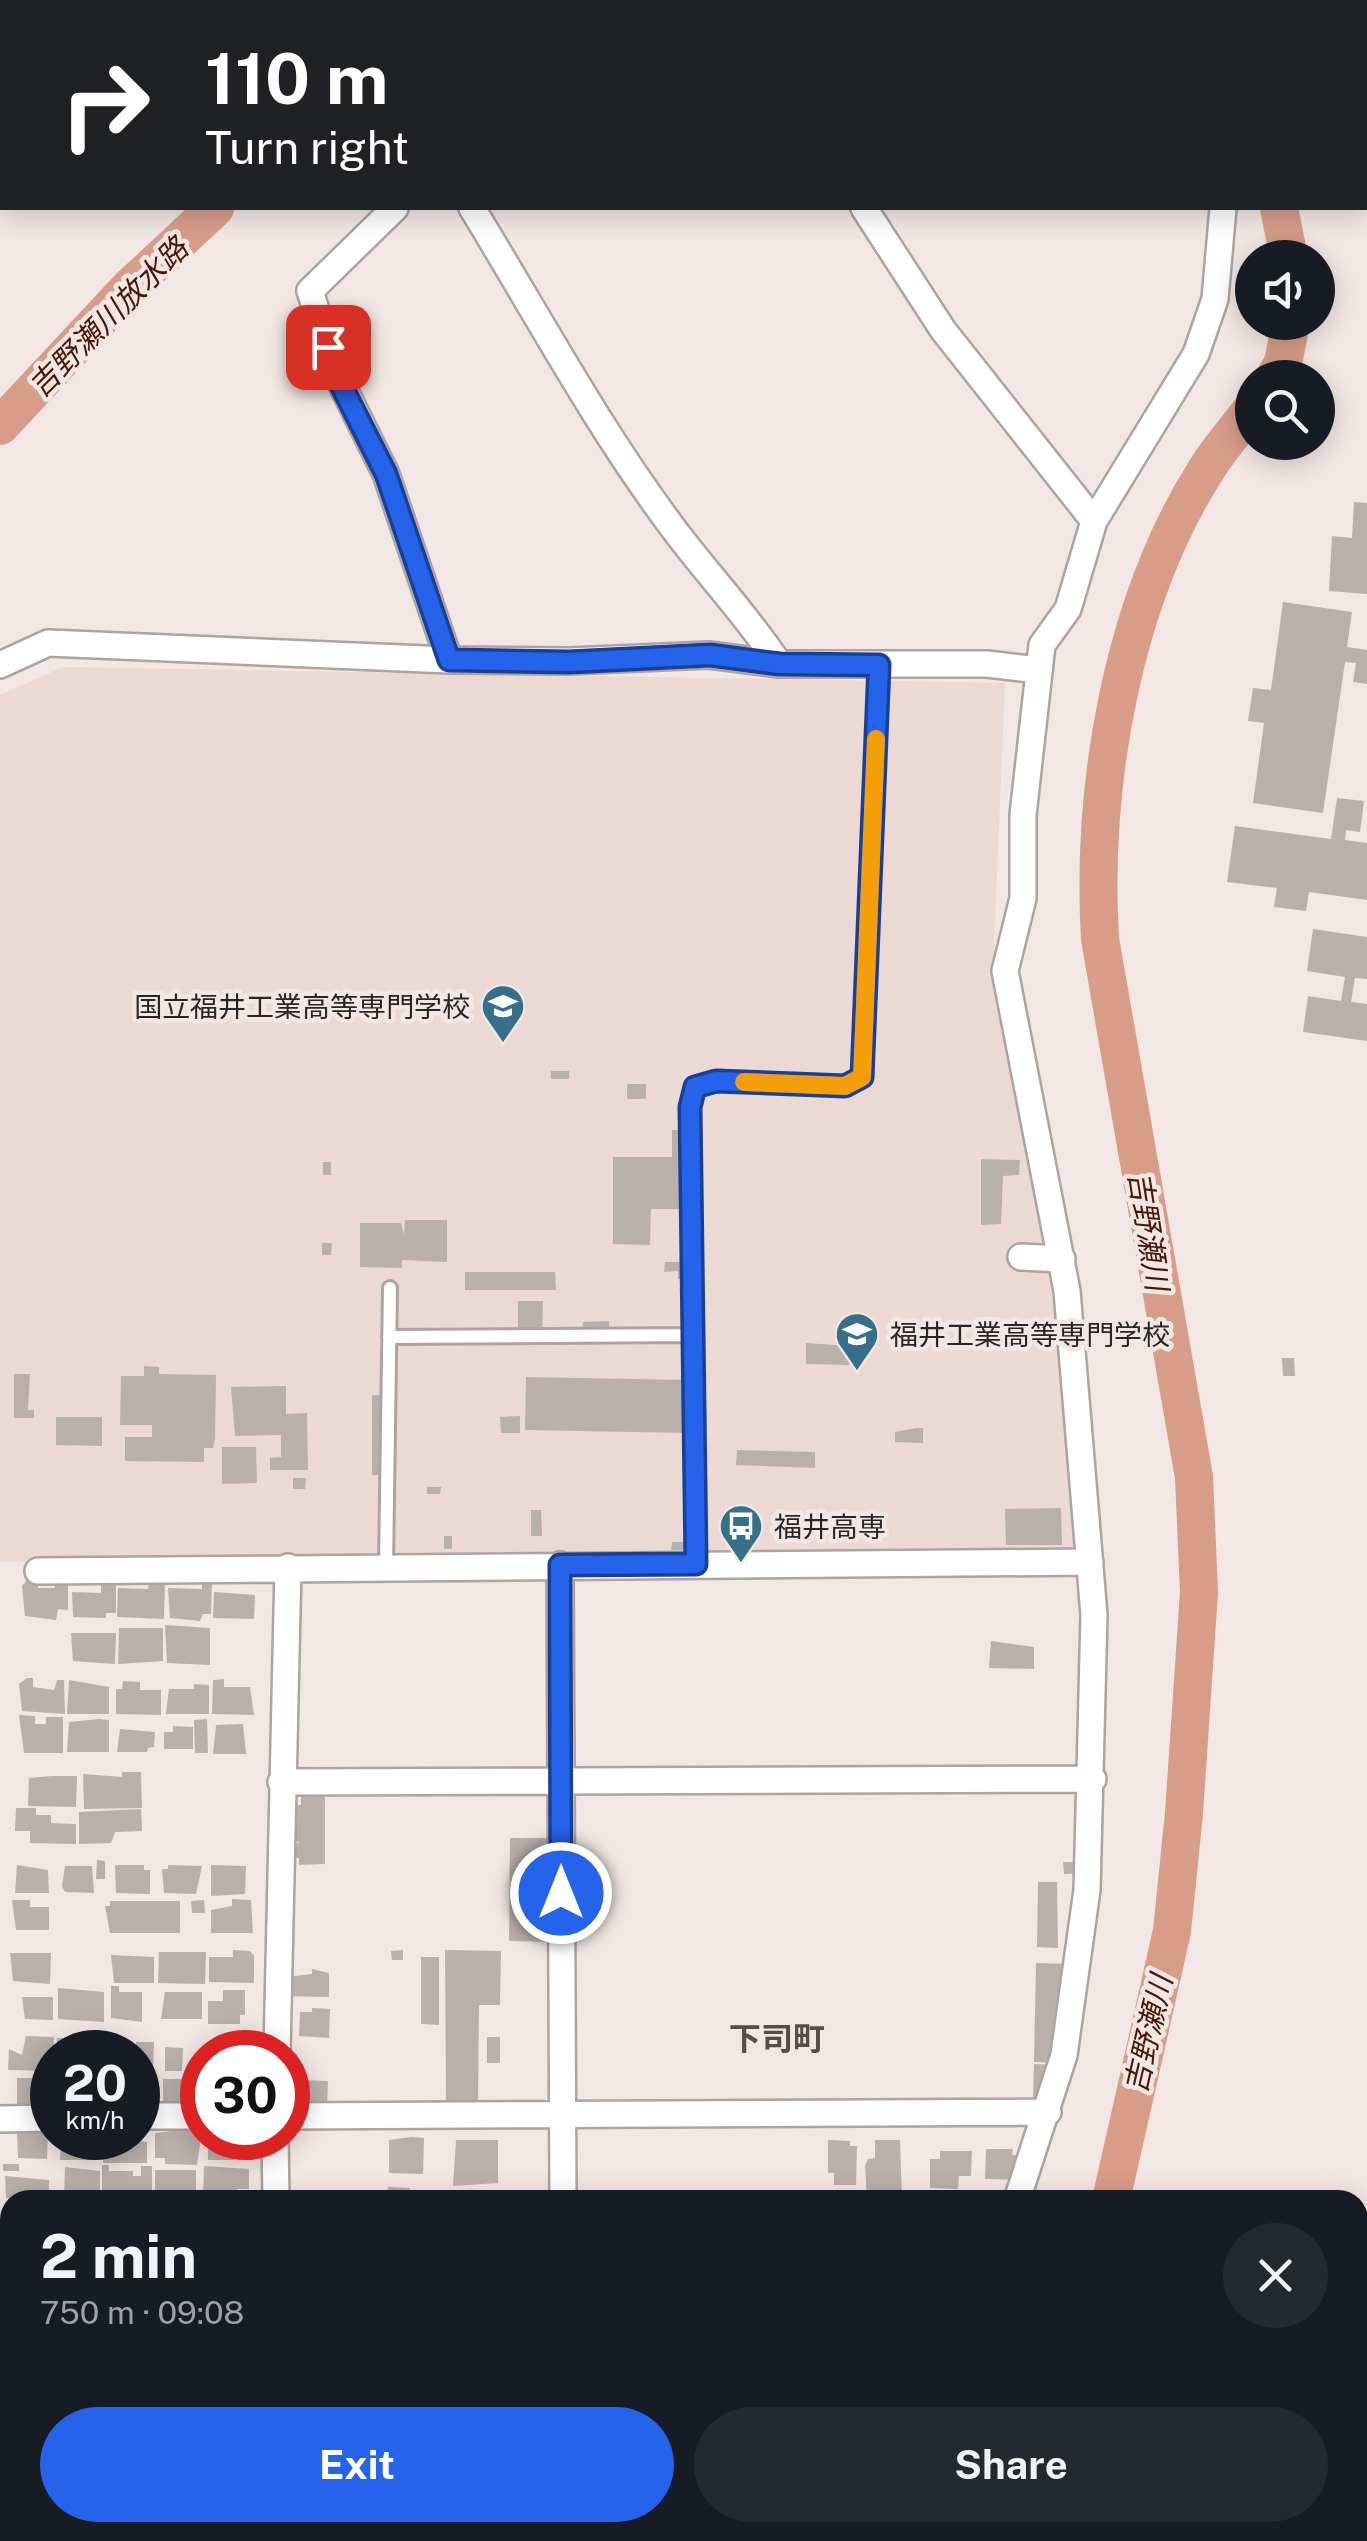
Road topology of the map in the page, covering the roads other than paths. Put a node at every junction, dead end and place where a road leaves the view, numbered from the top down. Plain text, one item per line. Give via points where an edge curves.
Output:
1 (393, 210) edge
2 (473, 210) edge
3 (865, 210) edge
4 (1222, 210) edge
5 (1094, 521) junction
6 (449, 660) junction
7 (779, 664) junction
8 (0, 665) edge
9 (879, 665) junction
10 (1038, 670) junction
11 (1021, 1257) dead end
12 (1062, 1259) junction
13 (390, 1288) dead end
14 (693, 1335) junction
15 (389, 1337) junction
16 (1090, 1562) junction
17 (696, 1564) junction
18 (560, 1565) junction
19 (386, 1566) junction
20 (288, 1567) junction
21 (38, 1571) dead end
22 (1093, 1779) junction
23 (281, 1782) junction
24 (561, 1782) junction
25 (276, 2030) edge
26 (1048, 2112) junction
27 (310, 2116) edge
28 (562, 2116) junction
29 (30, 2118) edge
30 (0, 2119) edge
31 (275, 2160) edge
32 (276, 2190) edge
33 (562, 2190) edge
34 (1021, 2190) edge

1 - 6 street via 310,291 336,375 386,474
2 - 7 street via 620,452
3 - 5 street via 943,330
4 - 5 street via 1216,299 1196,354
5 - 10 street via 1068,610 1042,645
6 - 7 street via 710,655
6 - 8 street via 48,643
7 - 9 street
9 - 10 street
9 - 14 lane via 862,1077 845,1086 716,1081 695,1087
10 - 12 street via 1023,815 1023,898 1005,971
11 - 12 street
12 - 16 street
13 - 15 lane
14 - 15 lane
14 - 17 lane
15 - 19 lane
16 - 17 street
16 - 22 street
17 - 18 street
18 - 19 street
18 - 24 street
19 - 20 street
20 - 21 street
20 - 23 street
22 - 24 street
22 - 26 street via 1087,1890 1064,2055
23 - 24 street
23 - 25 street
24 - 28 street
26 - 28 street
26 - 34 street
27 - 28 street
28 - 33 street
29 - 30 street
31 - 32 street

